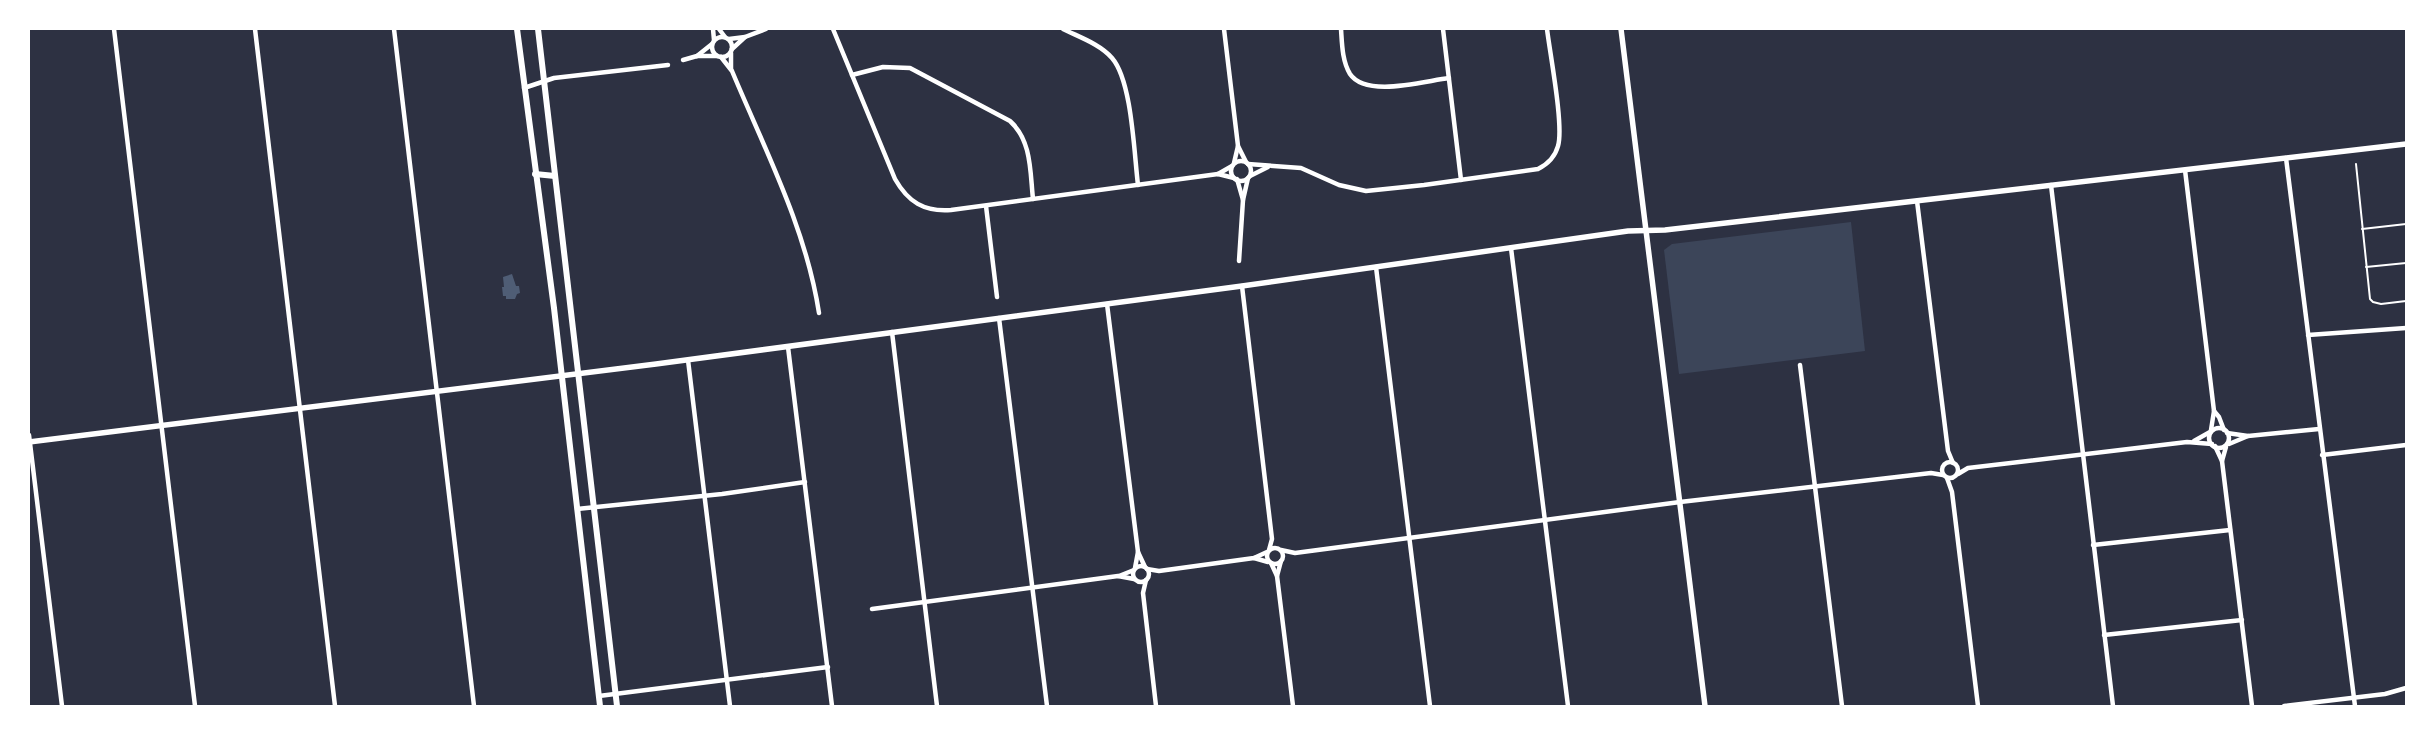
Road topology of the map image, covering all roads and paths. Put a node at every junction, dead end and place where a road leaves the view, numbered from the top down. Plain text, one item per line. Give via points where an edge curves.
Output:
1 (114, 29) edge
2 (254, 29) edge
3 (394, 29) edge
4 (518, 29) edge
5 (538, 29) edge
6 (713, 29) edge
7 (719, 29) edge
8 (766, 29) edge
9 (833, 29) edge
10 (1063, 29) edge
11 (1224, 29) edge
12 (1341, 29) edge
13 (1443, 29) edge
14 (1547, 29) edge
15 (1621, 29) edge
16 (745, 37) junction
17 (727, 38) junction
18 (713, 42) junction
19 (732, 51) junction
20 (697, 56) junction
21 (719, 56) junction
22 (682, 60) dead end
23 (668, 64) dead end
24 (731, 69) junction
25 (852, 75) junction
26 (1449, 78) junction
27 (544, 80) junction
28 (524, 88) junction
29 (2406, 144) edge
30 (1238, 146) junction
31 (2286, 158) junction
32 (1247, 163) junction
33 (2356, 164) dead end
34 (1233, 165) junction
35 (1268, 167) junction
36 (2185, 170) junction
37 (535, 174) junction
38 (1218, 174) junction
39 (555, 176) junction
40 (1249, 177) junction
41 (1235, 179) junction
42 (1461, 180) junction
43 (1138, 185) junction
44 (2051, 185) junction
45 (1033, 200) junction
46 (1243, 200) junction
47 (1917, 201) junction
48 (986, 206) junction
49 (2406, 224) edge
50 (2362, 229) junction
51 (1646, 231) junction
52 (1511, 248) junction
53 (1239, 261) dead end
54 (2406, 263) edge
55 (1376, 267) junction
56 (2366, 267) junction
57 (1242, 286) junction
58 (997, 297) dead end
59 (2406, 301) edge
60 (1107, 304) junction
61 (819, 313) dead end
62 (999, 318) junction
63 (2406, 328) edge
64 (892, 332) junction
65 (2308, 335) junction
66 (788, 346) junction
67 (688, 360) junction
68 (1800, 365) dead end
69 (579, 374) junction
70 (561, 376) junction
71 (437, 391) junction
72 (299, 407) junction
73 (2214, 411) junction
74 (162, 425) junction
75 (2319, 429) junction
76 (2210, 432) junction
77 (2225, 432) junction
78 (2248, 436) junction
79 (29, 439) edge
80 (2194, 441) junction
81 (2214, 445) junction
82 (2228, 445) junction
83 (2406, 445) edge
84 (1948, 451) junction
85 (2083, 454) junction
86 (2322, 454) junction
87 (2222, 461) junction
88 (1955, 464) junction
89 (1943, 466) junction
90 (1968, 468) junction
91 (1931, 473) junction
92 (1956, 475) junction
93 (1945, 477) junction
94 (805, 482) junction
95 (1814, 486) junction
96 (1952, 490) junction
97 (705, 496) junction
98 (1680, 502) junction
99 (595, 508) junction
100 (577, 509) junction
101 (1544, 520) junction
102 (2230, 530) junction
103 (1409, 537) junction
104 (1272, 539) junction
105 (2093, 545) junction
106 (1280, 550) junction
107 (1268, 551) junction
108 (1138, 552) junction
109 (1292, 553) junction
110 (1254, 558) junction
111 (1282, 560) junction
112 (1270, 562) junction
113 (1146, 568) junction
114 (1134, 569) junction
115 (1159, 571) junction
116 (1118, 576) junction
117 (1276, 576) junction
118 (1147, 578) junction
119 (1136, 580) junction
120 (1032, 588) junction
121 (1143, 593) junction
122 (924, 602) junction
123 (872, 609) dead end
124 (2242, 620) junction
125 (2104, 635) junction
126 (828, 667) junction
127 (727, 680) junction
128 (2406, 688) edge
129 (616, 694) junction
130 (599, 696) junction
131 (2353, 697) junction
132 (62, 706) edge
133 (195, 706) edge
134 (335, 706) edge
135 (474, 706) edge
136 (600, 706) edge
137 (618, 706) edge
138 (730, 706) edge
139 (832, 706) edge
140 (937, 706) edge
141 (1047, 706) edge
142 (1156, 706) edge
143 (1293, 706) edge
144 (1430, 706) edge
145 (1568, 706) edge
146 (1705, 706) edge
147 (1842, 706) edge
148 (1978, 706) edge
149 (2113, 706) edge
150 (2252, 706) edge
151 (2284, 706) edge
152 (2355, 706) edge

1 - 74 street
2 - 72 street
3 - 71 street
4 - 28 main road
5 - 27 main road
6 - 18 street
7 - 17 street
8 - 16 street
9 - 25 street
10 - 43 street via 1101,48 1117,63 1125,84
11 - 30 street
12 - 26 street via 1344,58 1354,78 1363,84 1378,87
13 - 26 street
14 - 42 street via 1560,132 1551,160 1532,170
15 - 51 street
16 - 17 street
16 - 19 street
17 - 18 street
17 - 19 street
18 - 20 street
18 - 21 street via 713,51
19 - 21 street
19 - 24 street
20 - 21 street
20 - 22 street
21 - 24 street
23 - 27 street
24 - 61 street via 801,237 813,276
25 - 45 street via 883,67 910,68 1010,121 1021,133 1027,147
25 - 48 street via 892,173 914,202 940,211
26 - 42 street
27 - 28 street
27 - 39 main road
28 - 37 main road
29 - 31 street
30 - 32 street
30 - 34 street
31 - 36 street
31 - 65 street
32 - 34 street via 1240,161
32 - 35 street
32 - 40 street via 1251,170
33 - 50 lane
34 - 38 street
34 - 41 street via 1231,172
35 - 40 street
35 - 42 street via 1301,168 1339,185 1366,190
36 - 44 street
36 - 73 street
37 - 39 main road
37 - 70 main road
38 - 41 street
38 - 43 street
39 - 69 main road
40 - 41 street
40 - 46 street
41 - 46 street
43 - 45 street
44 - 47 street
44 - 85 street
45 - 48 street
46 - 53 street
47 - 51 street
47 - 84 street
48 - 58 street
49 - 50 lane
50 - 56 lane
51 - 52 street
51 - 98 street
52 - 55 street
52 - 101 street
54 - 56 lane
55 - 57 street
55 - 103 street
56 - 59 lane via 2373,302
57 - 60 street
57 - 104 street
60 - 62 street
60 - 108 street
62 - 64 street
62 - 120 street
63 - 65 street
64 - 66 street
64 - 122 street
65 - 75 street
66 - 67 street
66 - 94 street
67 - 69 street
67 - 97 street
68 - 95 street
69 - 70 street
69 - 99 main road
70 - 71 street
70 - 100 main road
71 - 72 street
71 - 135 street
72 - 74 street
72 - 134 street
73 - 76 street
73 - 77 street
74 - 79 street
74 - 133 street
75 - 78 street
75 - 86 street
76 - 77 street via 2216,428
76 - 80 street
76 - 81 street
77 - 78 street
77 - 82 street
78 - 82 street
79 - 132 street
80 - 81 street
80 - 85 street
81 - 82 street
81 - 87 street
82 - 87 street
83 - 86 street
84 - 88 street
84 - 89 street
85 - 90 street
85 - 105 street
86 - 131 street
87 - 102 street
88 - 89 street
88 - 90 street
88 - 92 street
89 - 91 street
89 - 93 street
90 - 92 street
91 - 93 street
91 - 95 street
92 - 93 street
92 - 96 street
93 - 96 street
94 - 97 street
94 - 126 street
95 - 98 street
95 - 147 street
96 - 148 street
97 - 99 street
97 - 127 street
98 - 101 street
98 - 146 street
99 - 100 street
99 - 129 main road
100 - 130 main road
101 - 103 street
101 - 145 street
102 - 105 street
102 - 124 street
103 - 109 street
103 - 144 street
104 - 106 street
104 - 107 street
105 - 125 street
106 - 107 street
106 - 109 street
106 - 111 street
107 - 110 street
107 - 112 street
108 - 113 street
108 - 114 street
109 - 111 street
110 - 112 street
110 - 115 street
111 - 112 street via 1276,564
111 - 117 street
112 - 117 street
113 - 114 street
113 - 115 street
113 - 118 street
114 - 116 street
114 - 119 street
115 - 118 street
116 - 119 street
116 - 120 street
117 - 143 street
118 - 119 street
118 - 121 street
119 - 121 street
120 - 122 street
120 - 141 street
121 - 142 street
122 - 123 street
122 - 140 street
124 - 125 street
124 - 150 street
125 - 149 street
126 - 127 street
126 - 139 street
127 - 129 street
127 - 138 street
128 - 131 street
129 - 130 street
129 - 137 main road
130 - 136 main road
131 - 151 street
131 - 152 street

